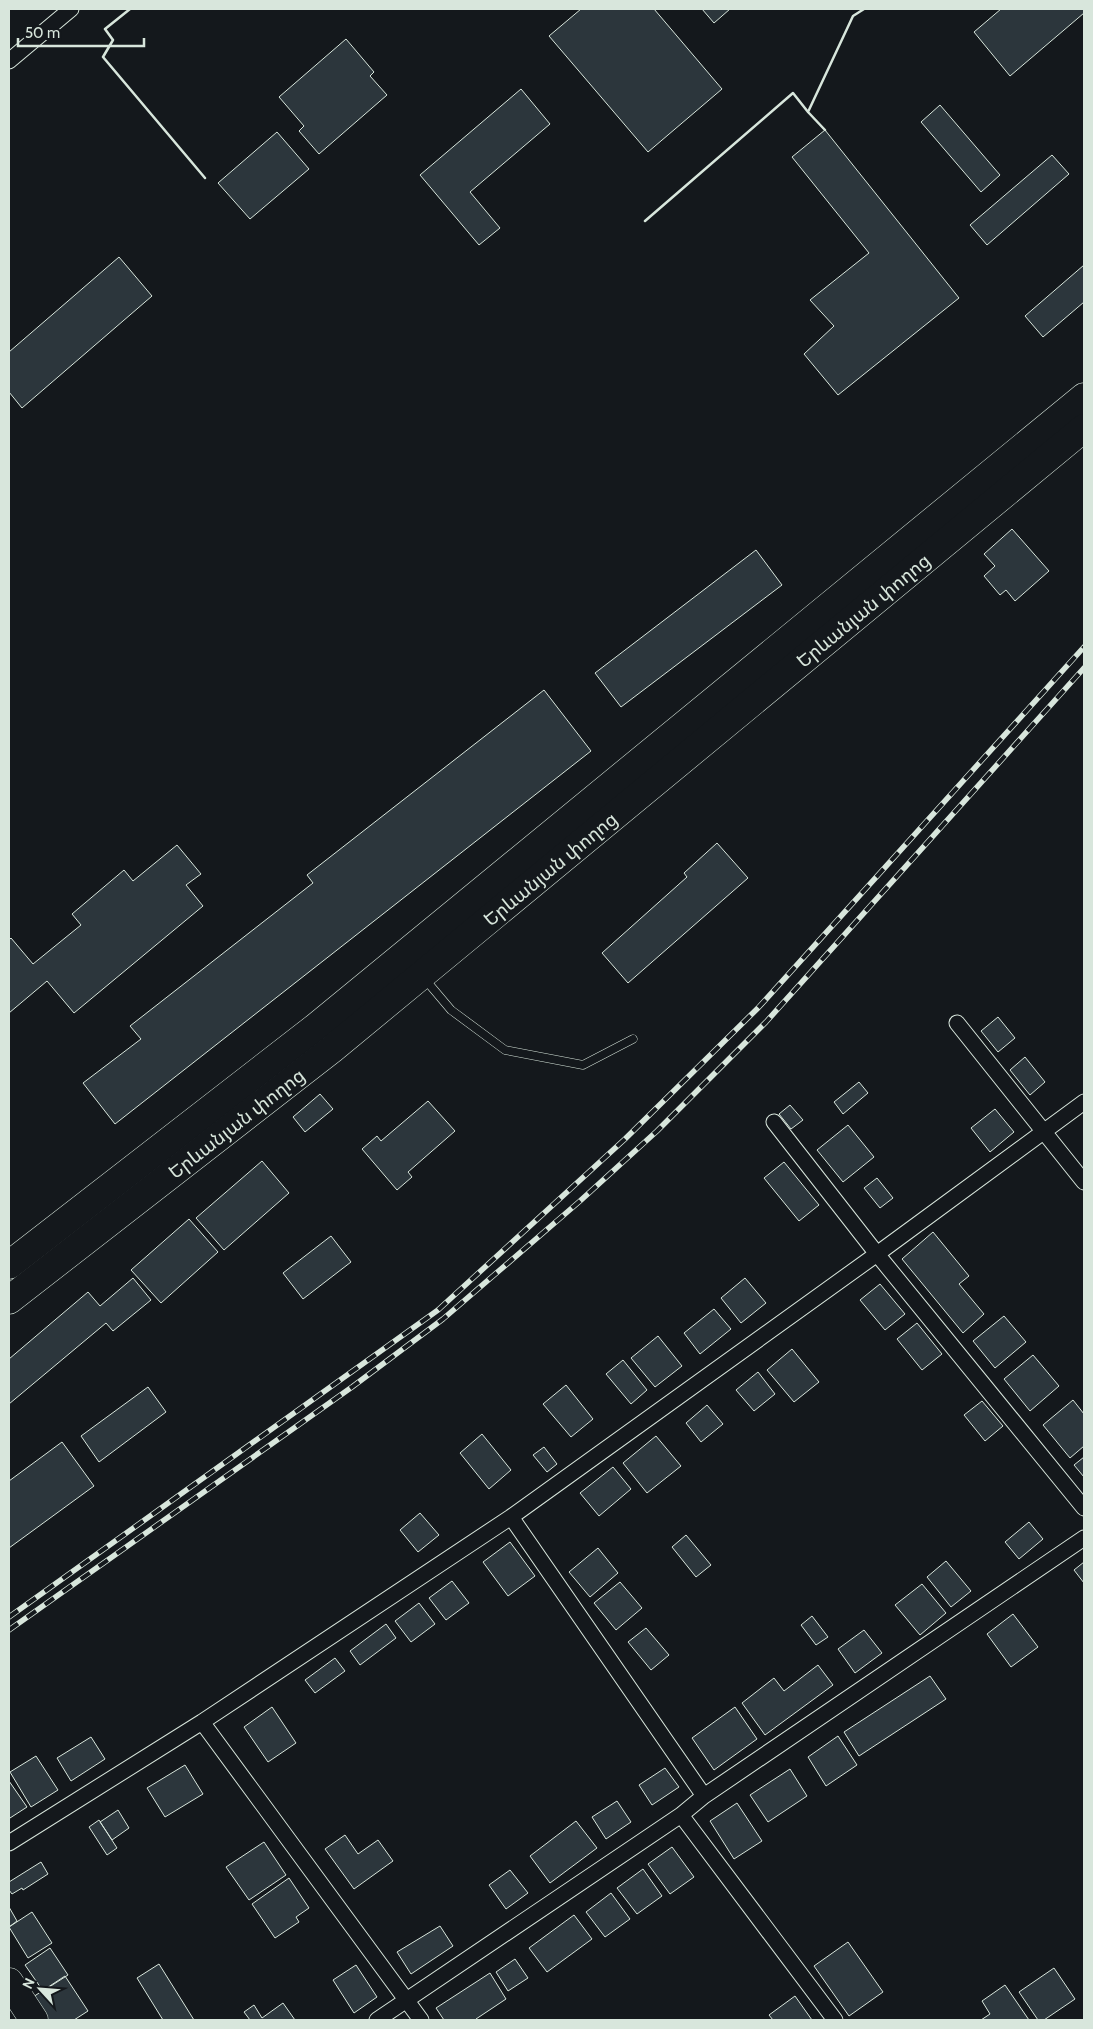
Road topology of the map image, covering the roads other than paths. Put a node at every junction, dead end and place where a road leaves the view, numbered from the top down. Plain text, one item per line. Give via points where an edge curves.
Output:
1 (71, 9) edge
2 (9, 62) edge
3 (1084, 396) edge
4 (1084, 428) edge
5 (554, 832) junction
6 (572, 852) junction
7 (420, 974) junction
8 (957, 1023) dead end
9 (316, 1027) junction
10 (634, 1038) dead end
11 (332, 1049) junction
12 (1084, 1102) edge
13 (774, 1122) dead end
14 (1045, 1132) junction
15 (1084, 1182) edge
16 (877, 1254) junction
17 (9, 1265) edge
18 (9, 1300) edge
19 (1084, 1508) edge
20 (511, 1517) junction
21 (1084, 1538) edge
22 (202, 1722) junction
23 (704, 1796) junction
24 (681, 1815) junction
25 (9, 1843) edge
26 (9, 1982) edge
27 (407, 2000) junction
28 (34, 2020) edge
29 (377, 2020) edge
30 (421, 2020) edge
31 (835, 2020) edge

1 - 2 street
3 - 5 highway, Երևանյան փողոց
4 - 6 highway, Երևանյան փողոց
5 - 6 highway
5 - 9 highway, Երևանյան փողոց
6 - 7 highway, Երևանյան փողոց
7 - 10 lane via 451,1010 505,1050 583,1065
7 - 11 highway, Երևանյան փողոց
8 - 14 street
9 - 11 highway
9 - 17 highway, Երևանյան փողոց
11 - 18 highway, Երևանյան փողոց
12 - 14 street
13 - 16 street
14 - 15 street
14 - 16 street
16 - 19 street
16 - 20 street
20 - 22 street
20 - 23 street
21 - 23 street
22 - 25 street
22 - 27 street
23 - 24 street
24 - 27 street
24 - 31 street
26 - 28 highway
27 - 29 street
27 - 30 street

